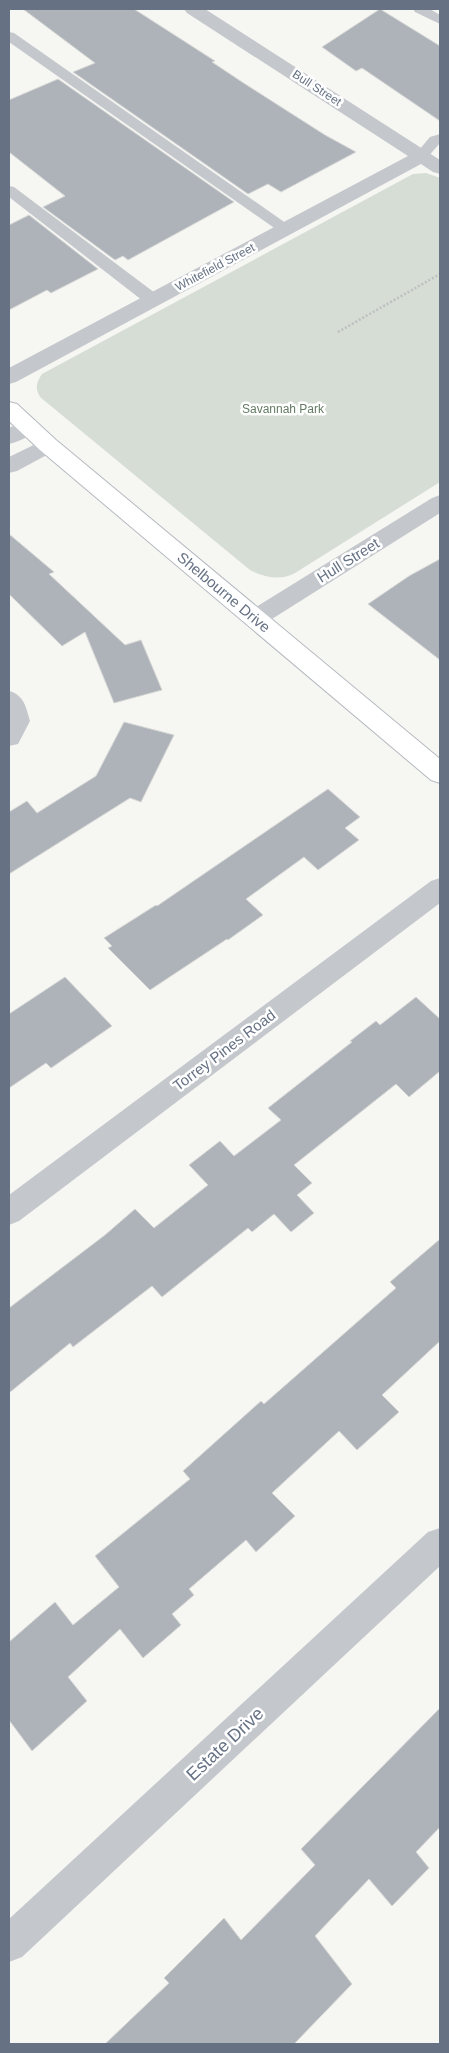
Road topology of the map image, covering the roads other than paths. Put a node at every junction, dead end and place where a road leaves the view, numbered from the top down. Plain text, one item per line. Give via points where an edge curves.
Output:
1 (193, 9) edge
2 (420, 9) edge
3 (440, 20) edge
4 (9, 36) edge
5 (440, 138) edge
6 (422, 156) junction
7 (440, 168) edge
8 (9, 190) edge
9 (284, 230) junction
10 (153, 300) junction
11 (9, 377) edge
12 (9, 409) edge
13 (18, 432) edge
14 (48, 445) junction
15 (9, 466) edge
16 (438, 508) edge
17 (256, 618) junction
18 (9, 700) edge
19 (13, 731) edge
20 (440, 772) edge
21 (440, 889) edge
22 (9, 1212) edge
23 (440, 1544) edge
24 (9, 1944) edge

1 - 6 street, Bull Street
2 - 3 lane
4 - 9 lane
5 - 6 lane
6 - 7 street, Bull Street
6 - 9 street, Whitefield Street
8 - 10 lane
9 - 10 street, Whitefield Street
10 - 11 street, Whitefield Street
12 - 13 main road, Shelbourne Drive
13 - 14 main road, Shelbourne Drive
14 - 15 street
14 - 17 main road, Shelbourne Drive
16 - 17 street, Hull Street
17 - 20 main road, Shelbourne Drive
18 - 19 street via 18,721
21 - 22 street, Torrey Pines Road
23 - 24 street, Estate Drive

